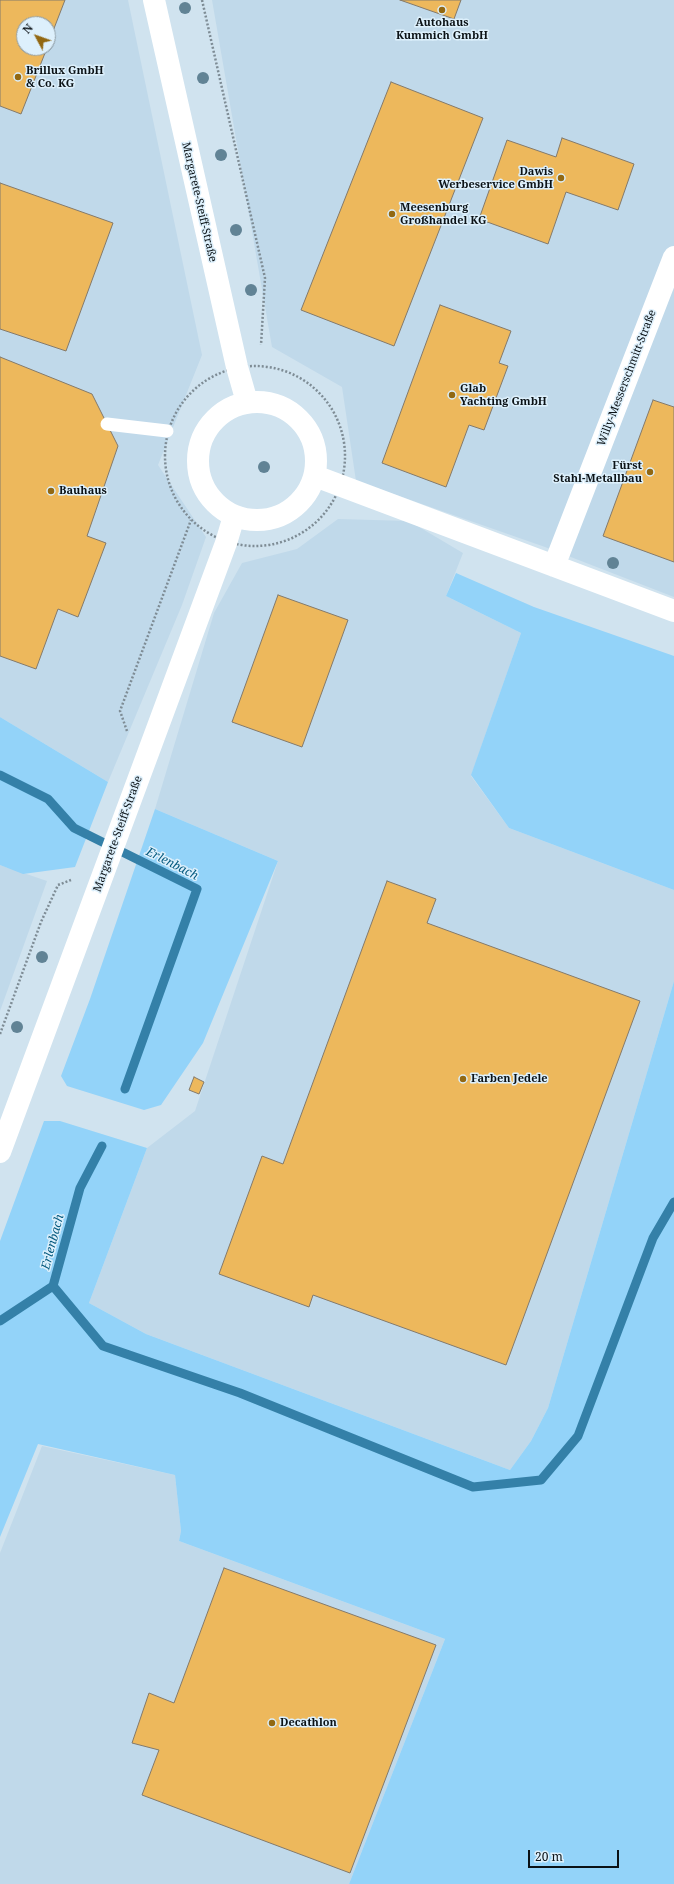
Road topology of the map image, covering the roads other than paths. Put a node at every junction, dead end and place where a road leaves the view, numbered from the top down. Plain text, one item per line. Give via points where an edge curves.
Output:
1 (154, 0) edge
2 (674, 257) edge
3 (247, 402) junction
4 (107, 424) dead end
5 (167, 431) road end
6 (315, 476) junction
7 (234, 516) junction
8 (554, 566) junction
9 (674, 611) edge
10 (0, 1152) edge

1 - 3 street, Margarete-Steiff-Straße
2 - 8 street, Willy-Messerschmitt-Straße
3 - 6 street via 275,404 292,413 309,432 316,452
3 - 7 street via 228,409 210,425 200,447 198,466 206,491 220,508
4 - 5 lane
6 - 7 street via 306,496 286,513 266,520
6 - 8 street
7 - 10 street, Margarete-Steiff-Straße
8 - 9 street

